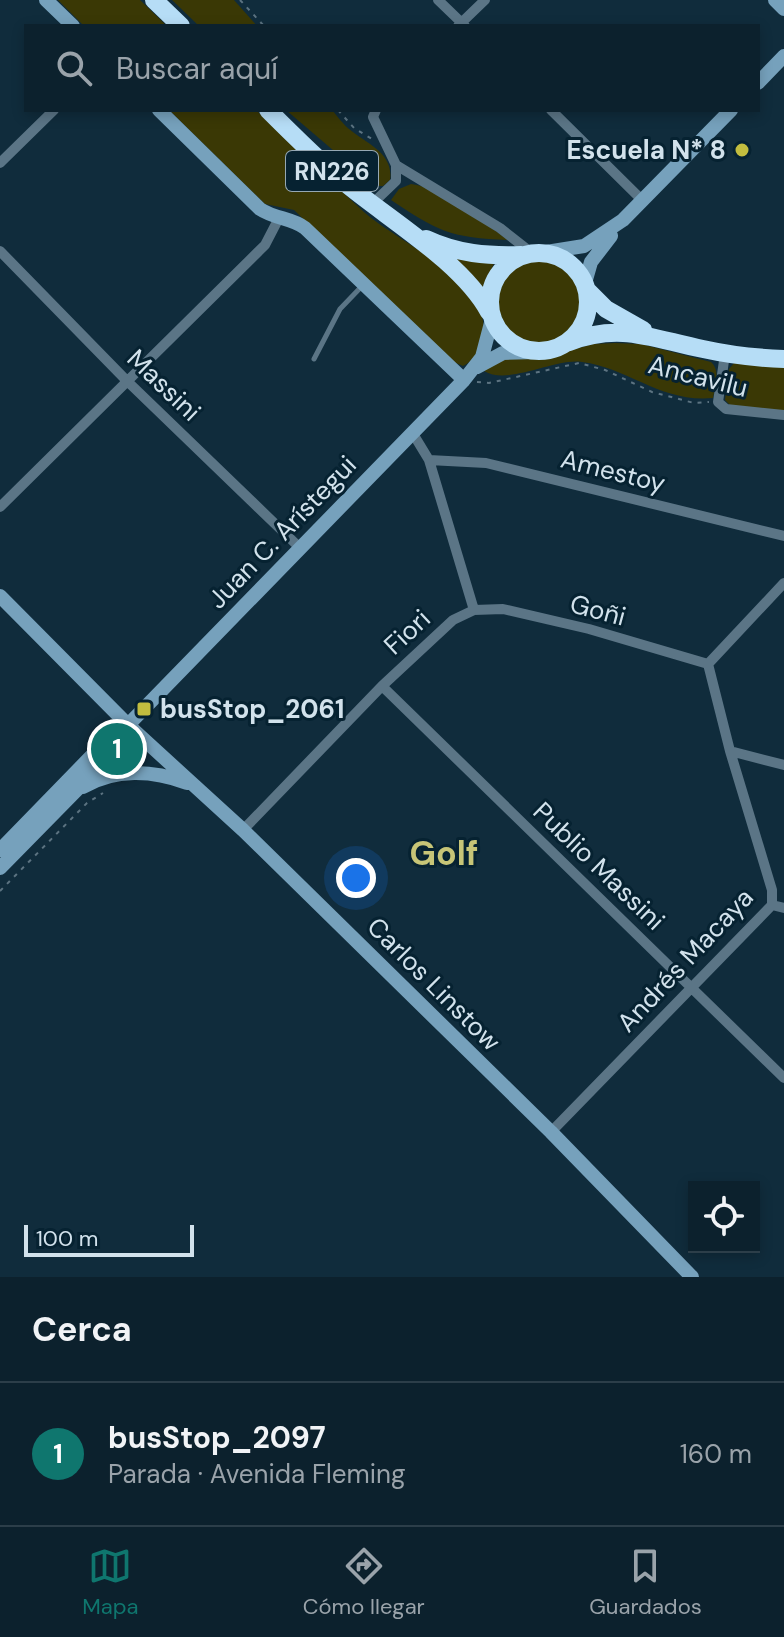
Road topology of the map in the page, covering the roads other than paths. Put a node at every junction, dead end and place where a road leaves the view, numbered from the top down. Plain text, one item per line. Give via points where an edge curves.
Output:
1 (46, 0) edge
2 (154, 0) edge
3 (438, 0) edge
4 (485, 0) edge
5 (775, 0) edge
6 (784, 9) edge
7 (71, 24) edge
8 (179, 24) edge
9 (461, 24) edge
10 (463, 24) edge
11 (784, 56) edge
12 (760, 81) edge
13 (52, 112) edge
14 (161, 112) edge
15 (270, 112) edge
16 (375, 112) edge
17 (553, 112) edge
18 (729, 112) edge
19 (0, 163) edge
20 (396, 165) junction
21 (643, 201) junction
22 (372, 204) junction
23 (279, 218) junction
24 (623, 220) junction
25 (402, 227) junction
26 (0, 251) edge
27 (533, 254) junction
28 (364, 284) junction
29 (586, 287) junction
30 (491, 317) junction
31 (664, 339) junction
32 (563, 345) junction
33 (536, 352) junction
34 (725, 354) junction
35 (314, 359) dead end
36 (784, 359) edge
37 (467, 376) junction
38 (126, 380) junction
39 (784, 415) edge
40 (412, 432) junction
41 (429, 460) junction
42 (0, 507) edge
43 (784, 536) edge
44 (299, 547) junction
45 (783, 587) edge
46 (0, 596) edge
47 (474, 610) junction
48 (708, 664) junction
49 (382, 686) junction
50 (128, 725) junction
51 (730, 751) junction
52 (784, 765) edge
53 (194, 785) junction
54 (73, 793) junction
55 (243, 830) junction
56 (0, 850) edge
57 (0, 868) edge
58 (772, 905) junction
59 (784, 908) edge
60 (693, 988) junction
61 (784, 1078) edge
62 (551, 1132) junction
63 (692, 1277) edge

1 - 7 main road
2 - 8 highway
3 - 9 street
4 - 10 street
5 - 6 main road
11 - 12 main road
13 - 19 street
14 - 23 main road via 260,209
15 - 22 highway, RN226
16 - 20 street
17 - 21 street
18 - 21 main road
20 - 22 street via 396,181
20 - 27 street
21 - 24 main road
22 - 25 highway, RN226
23 - 28 main road via 300,224
23 - 38 street via 265,245
24 - 27 main road via 584,246
24 - 29 main road via 591,262
25 - 27 highway, RN226 via 462,252
25 - 30 highway, RN226 via 463,278
26 - 38 street, Massini
27 - 29 highway, RN226 via 567,262
27 - 30 highway via 504,267 496,278
28 - 35 lane via 340,309
28 - 37 main road
29 - 31 highway, RN226 via 619,318
29 - 32 highway via 586,316
30 - 33 highway, RN226 via 510,343
30 - 37 main road, Juan C. Arístegui via 484,350
31 - 32 highway, RN226 via 598,333
31 - 34 highway, RN226
32 - 33 highway, RN226
33 - 37 main road, Juan C. Arístegui via 496,355
34 - 36 highway, RN226
34 - 39 street, Ancavilu via 718,402 726,409
37 - 40 main road, Juan C. Arístegui
38 - 42 street
38 - 44 street, Massini
40 - 41 street
40 - 44 main road, Juan C. Arístegui
41 - 43 street, Amestoy via 486,463
41 - 47 street
44 - 50 main road, Juan C. Arístegui
45 - 48 street
46 - 50 main road, Carlos Linstow
47 - 48 street, Goñi via 518,612
47 - 49 street, Fiori via 453,620
48 - 51 street, Andrés Macaya
49 - 55 street, Fiori
49 - 60 street, Publio Massini
50 - 53 main road, Carlos Linstow
50 - 54 main road via 117,749
50 - 56 main road
51 - 52 street
51 - 58 street, Andrés Macaya
53 - 54 main road via 157,774 129,773
53 - 55 main road, Carlos Linstow
54 - 57 main road
55 - 62 main road, Carlos Linstow
58 - 59 street
58 - 60 street, Andrés Macaya
60 - 61 street, Publio Massini
60 - 62 street, Andrés Macaya
62 - 63 main road, Carlos Linstow

